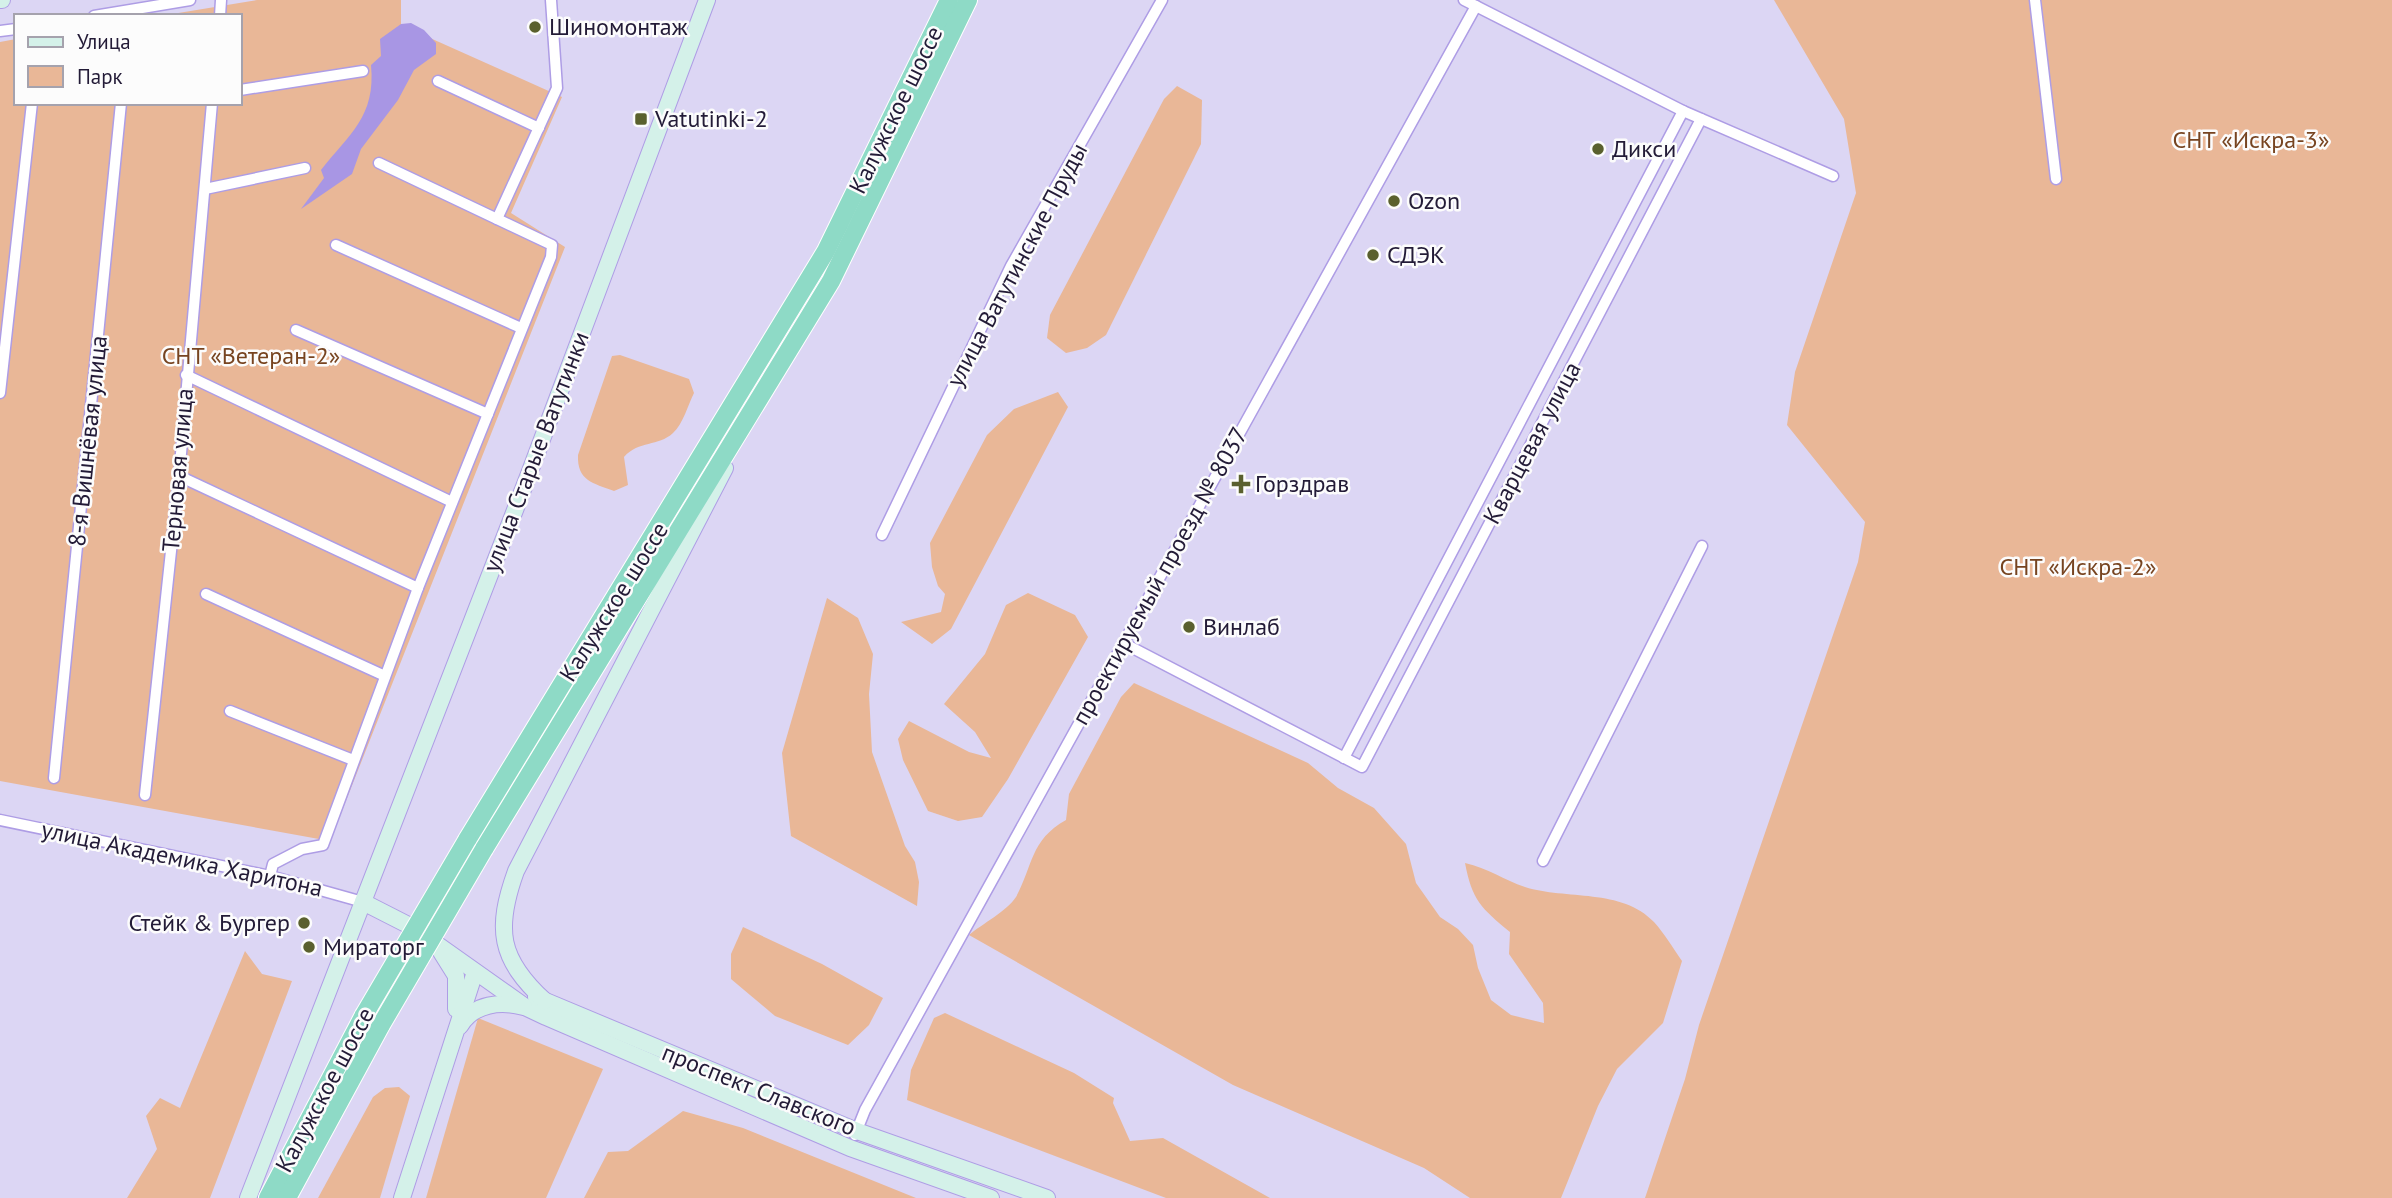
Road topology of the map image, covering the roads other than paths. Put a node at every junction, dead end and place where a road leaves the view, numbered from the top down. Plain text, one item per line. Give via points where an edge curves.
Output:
1 (190, 0) edge
2 (551, 0) edge
3 (707, 0) edge
4 (949, 0) edge
5 (968, 0) edge
6 (1162, 0) edge
7 (1464, 0) edge
8 (2035, 0) edge
9 (143, 4) edge
10 (1476, 6) junction
11 (130, 13) edge
12 (363, 71) dead end
13 (438, 81) dead end
14 (242, 90) edge
15 (32, 105) edge
16 (121, 105) edge
17 (212, 105) edge
18 (1683, 111) junction
19 (1701, 119) junction
20 (539, 128) junction
21 (379, 163) dead end
22 (305, 168) dead end
23 (1833, 176) dead end
24 (2056, 179) dead end
25 (205, 189) junction
26 (497, 219) junction
27 (336, 245) dead end
28 (521, 328) junction
29 (296, 330) dead end
30 (186, 375) junction
31 (0, 393) edge
32 (752, 412) junction
33 (488, 414) junction
34 (179, 475) junction
35 (452, 502) junction
36 (882, 535) dead end
37 (1702, 547) dead end
38 (418, 588) junction
39 (206, 594) dead end
40 (1123, 643) junction
41 (385, 676) junction
42 (230, 711) dead end
43 (1344, 758) junction
44 (352, 760) junction
45 (54, 778) dead end
46 (145, 795) dead end
47 (0, 820) edge
48 (1544, 861) dead end
49 (270, 876) junction
50 (363, 902) junction
51 (433, 942) junction
52 (475, 972) junction
53 (545, 1001) junction
54 (527, 1008) junction
55 (452, 1040) junction
56 (857, 1131) junction
57 (850, 1148) junction
58 (291, 1194) edge
59 (248, 1198) edge
60 (268, 1198) edge
61 (402, 1198) edge
62 (991, 1198) edge
63 (1047, 1198) edge

1 - 9 street
2 - 20 street via 557,88
3 - 50 main road, улица Старые Ватутинки
4 - 60 highway, Калужское шоссе, bridge via 826,251 467,840 364,1015
5 - 32 highway, Калужское шоссе via 831,281
6 - 36 street, улица Ватутинские Пруды via 1011,266
7 - 10 street
8 - 24 street
9 - 11 street
10 - 18 street
10 - 40 street, проектируемый проезд № 8037
12 - 14 street
13 - 20 street
15 - 31 street
16 - 45 street, 8-я Вишнёвая улица
17 - 25 street, Терновая улица
18 - 19 street
18 - 43 street, Кварцевая улица
19 - 23 street
19 - 43 street, Кварцевая улица via 1362,767
20 - 26 street
21 - 26 street
22 - 25 street
25 - 30 street, Терновая улица
26 - 28 street via 552,244
27 - 28 street
28 - 33 street
29 - 33 street
30 - 34 street, Терновая улица
30 - 35 street
32 - 53 main road via 507,896 504,937 509,956 524,982
32 - 58 highway, Калужское шоссе, bridge via 484,849 381,1024
33 - 35 street
34 - 38 street
34 - 46 street, Терновая улица
35 - 38 street
37 - 48 street
38 - 41 street
39 - 41 street
40 - 43 street
40 - 56 street, проектируемый проезд № 8037
41 - 44 street
42 - 44 street
44 - 49 street via 323,845 279,859
47 - 49 street, улица Академика Харитона
49 - 50 street, улица Академика Харитона
50 - 51 main road, проспект Славского
50 - 59 main road, Калужское шоссе
51 - 52 main road, проспект Славского
51 - 55 main road via 456,976
52 - 53 main road, проспект Славского
52 - 54 main road, проспект Славского
52 - 55 main road
53 - 56 main road, проспект Славского
54 - 55 main road via 486,1006 465,1019
54 - 57 main road, проспект Славского
55 - 61 main road
56 - 57 street, проектируемый проезд № 8037
56 - 63 main road, проспект Славского
57 - 62 main road, проспект Славского

